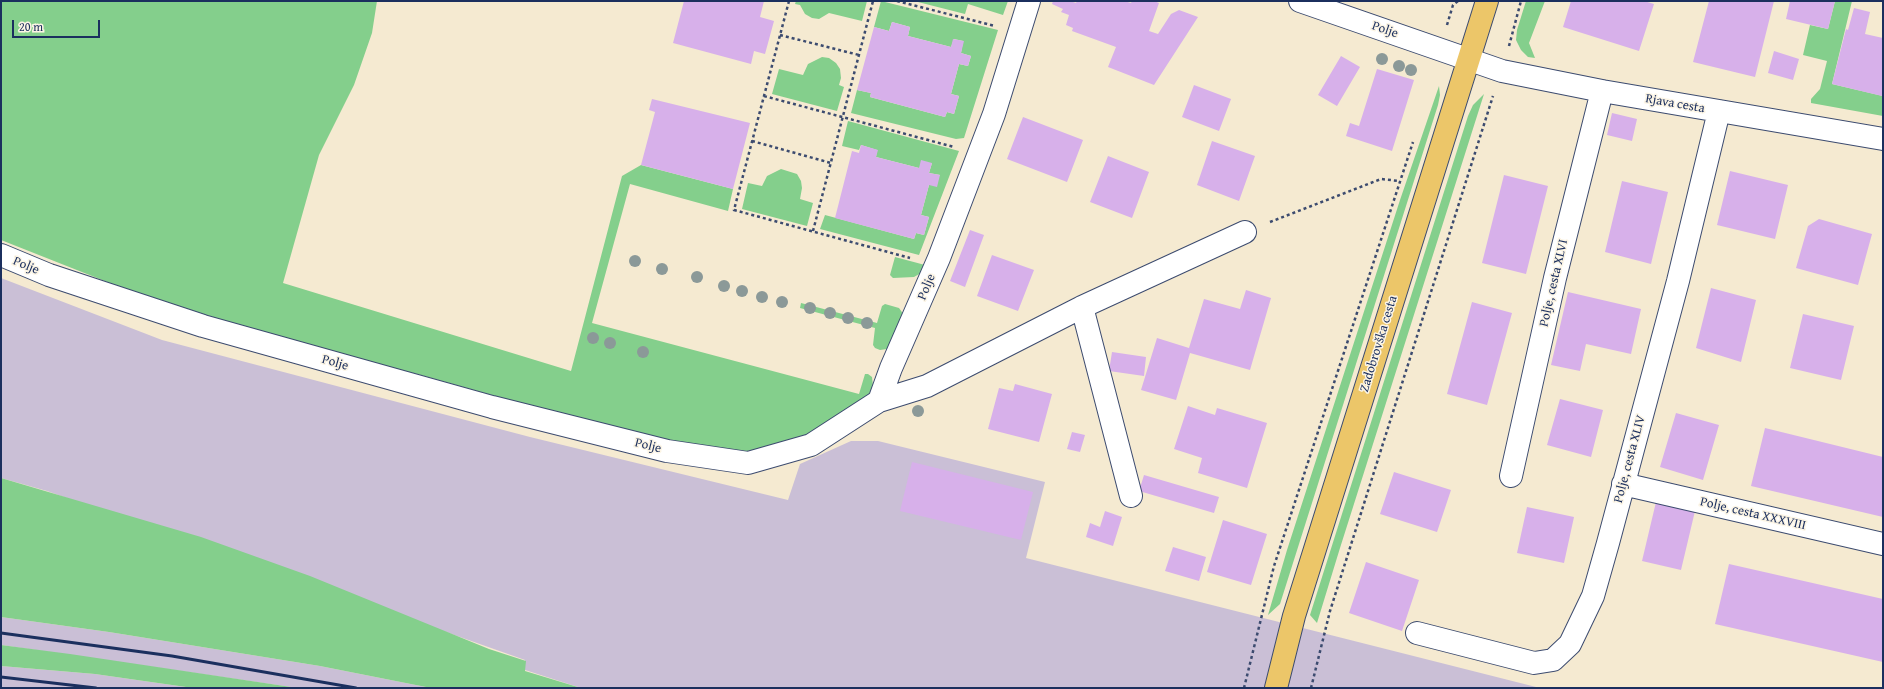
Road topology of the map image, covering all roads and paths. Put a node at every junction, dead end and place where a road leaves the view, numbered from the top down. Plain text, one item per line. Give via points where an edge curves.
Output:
1 (789, 1) edge
2 (873, 1) edge
3 (897, 1) edge
4 (1029, 1) edge
5 (1300, 1) edge
6 (1458, 1) edge
7 (1487, 1) edge
8 (1521, 1) edge
9 (1451, 13) dead end
10 (997, 27) dead end
11 (780, 34) junction
12 (1509, 49) dead end
13 (859, 55) junction
14 (1469, 59) junction
15 (1602, 92) junction
16 (1494, 94) dead end
17 (764, 96) junction
18 (1719, 112) junction
19 (843, 117) junction
20 (1883, 139) edge
21 (752, 141) junction
22 (957, 147) dead end
23 (831, 163) junction
24 (1399, 181) dead end
25 (1394, 197) dead end
26 (813, 231) junction
27 (1245, 232) joint
28 (1, 255) edge
29 (915, 259) dead end
30 (1082, 306) junction
31 (880, 401) junction
32 (1511, 476) dead end
33 (1623, 484) junction
34 (1131, 496) dead end
35 (1883, 544) edge
36 (1417, 633) dead end
37 (1244, 688) edge
38 (1276, 688) edge
39 (1311, 688) edge

1 - 11 path
2 - 13 path
3 - 10 path
4 - 31 street, Polje via 994,114 939,258 891,368
5 - 14 street, Polje
6 - 9 path via 1453,5
7 - 14 main road, Zadobrovška cesta
8 - 12 path
11 - 13 path
11 - 17 path
13 - 19 path
14 - 15 street, Rjava cesta via 1502,71
14 - 38 main road, Zadobrovška cesta via 1296,609
15 - 18 street, Rjava cesta
15 - 32 street, Polje, cesta XLVI via 1555,278
16 - 39 path via 1330,611
17 - 19 path
17 - 21 path
18 - 20 street, Rjava cesta
18 - 33 street, Polje, cesta XLIV via 1678,281
19 - 22 path
19 - 23 path
21 - 23 path
21 - 26 path via 734,210
23 - 26 path
24 - 27 path via 1381,179
25 - 37 path via 1274,566
26 - 29 path
27 - 30 street
28 - 31 street, Polje via 49,276 203,326 492,407 667,451 748,463 811,445
30 - 31 street via 927,386
30 - 34 street
33 - 35 street, Polje, cesta XXXVIII
33 - 36 street, Polje, cesta XLIV via 1593,596 1570,644 1553,660 1534,663

